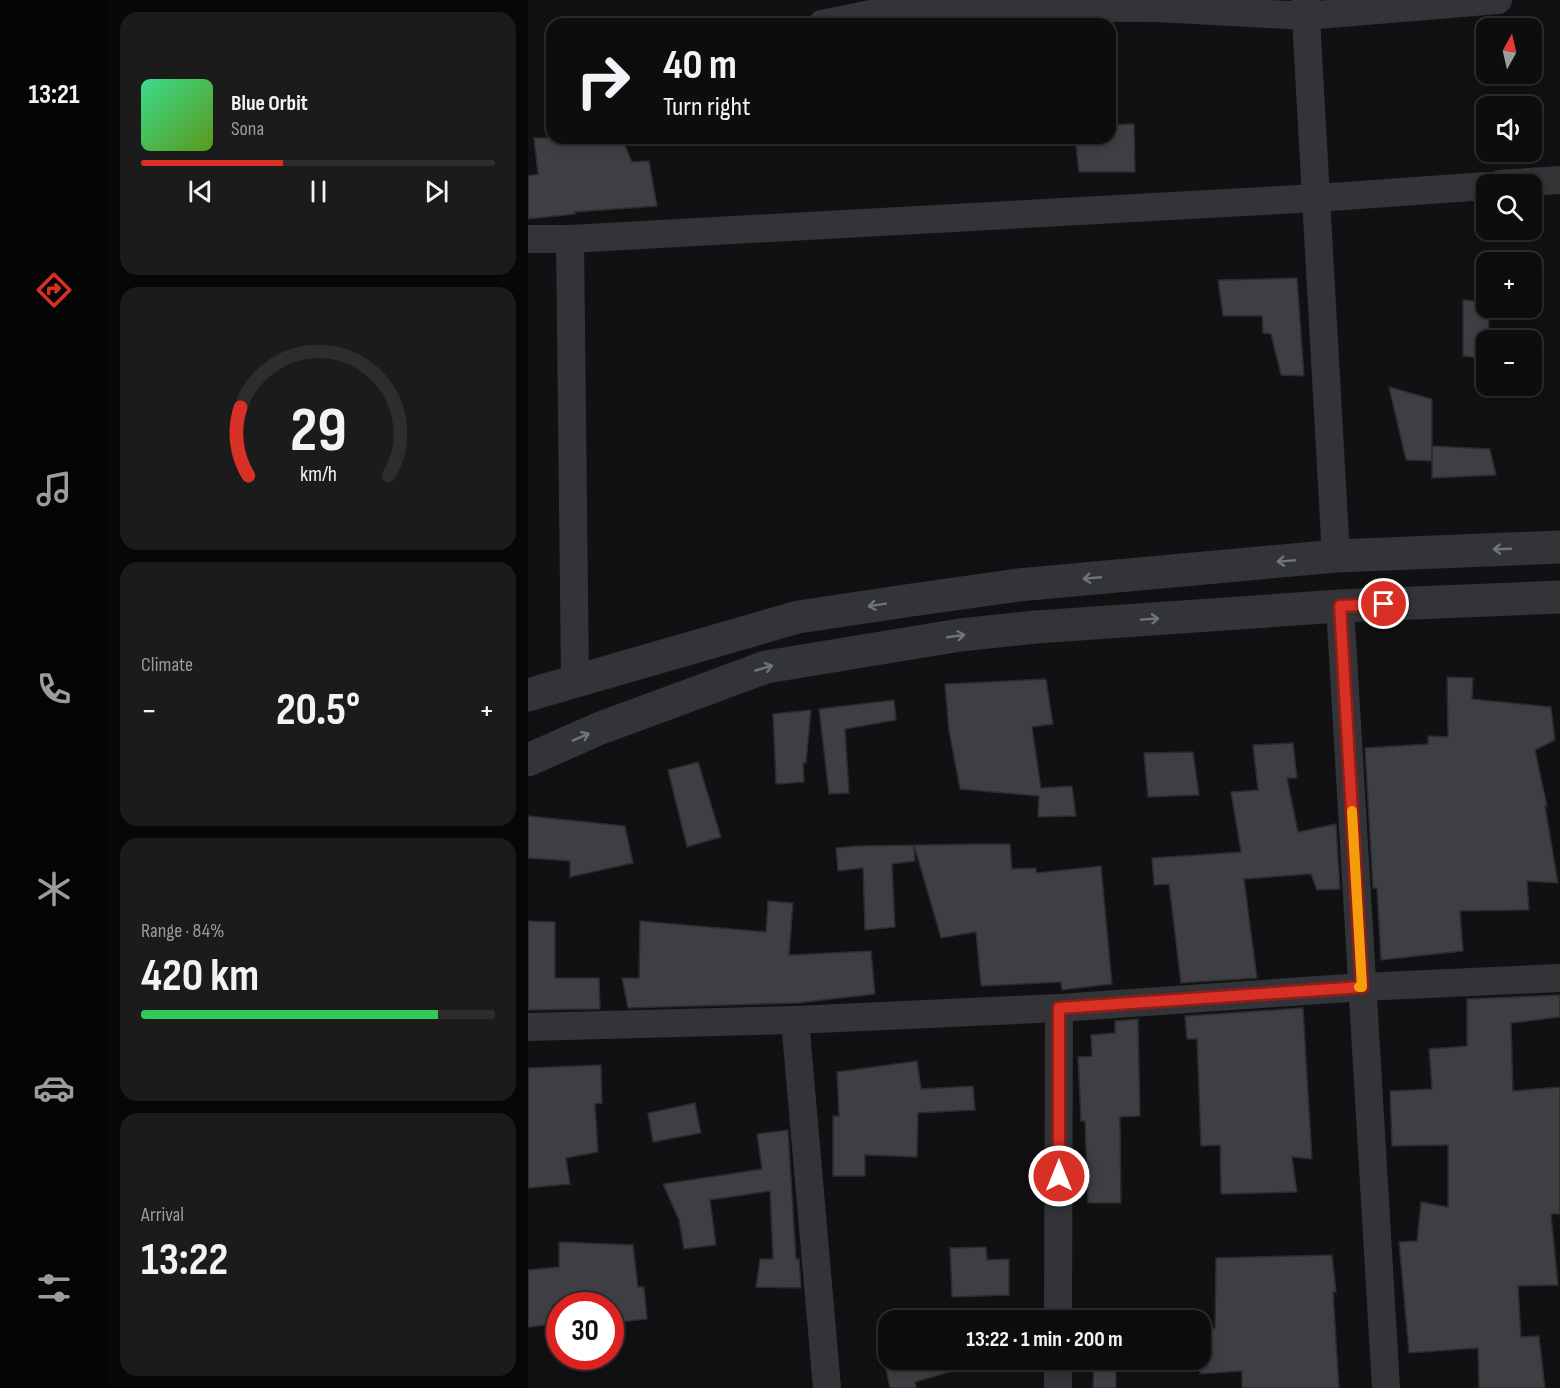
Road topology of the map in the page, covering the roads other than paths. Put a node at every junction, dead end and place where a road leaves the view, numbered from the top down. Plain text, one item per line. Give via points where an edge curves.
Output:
1 (1498, 0) edge
2 (1305, 8) edge
3 (851, 18) edge
4 (1560, 180) edge
5 (1542, 181) edge
6 (1476, 187) edge
7 (1317, 198) junction
8 (528, 239) edge
9 (570, 239) junction
10 (1560, 547) edge
11 (1336, 556) junction
12 (1560, 597) edge
13 (1340, 606) junction
14 (575, 680) junction
15 (528, 695) edge
16 (528, 760) edge
17 (1560, 978) edge
18 (1362, 987) junction
19 (1059, 1008) junction
20 (795, 1020) junction
21 (528, 1027) edge
22 (1058, 1310) edge
23 (1058, 1370) edge
24 (827, 1388) edge
25 (1058, 1388) edge
26 (1386, 1388) edge

1 - 2 street
2 - 3 street via 904,7
2 - 7 street
4 - 5 street
6 - 7 street
7 - 9 street
7 - 11 street
8 - 9 street
9 - 14 street
10 -> 11 street
11 -> 14 street via 1018,585 798,617
12 - 13 street
16 -> 13 street via 598,729 766,667 960,635
13 - 18 street
14 - 15 street
17 - 18 street
18 - 19 street
18 - 26 street
19 - 20 street
19 - 22 street
20 - 21 street
20 - 24 street
23 - 25 street

